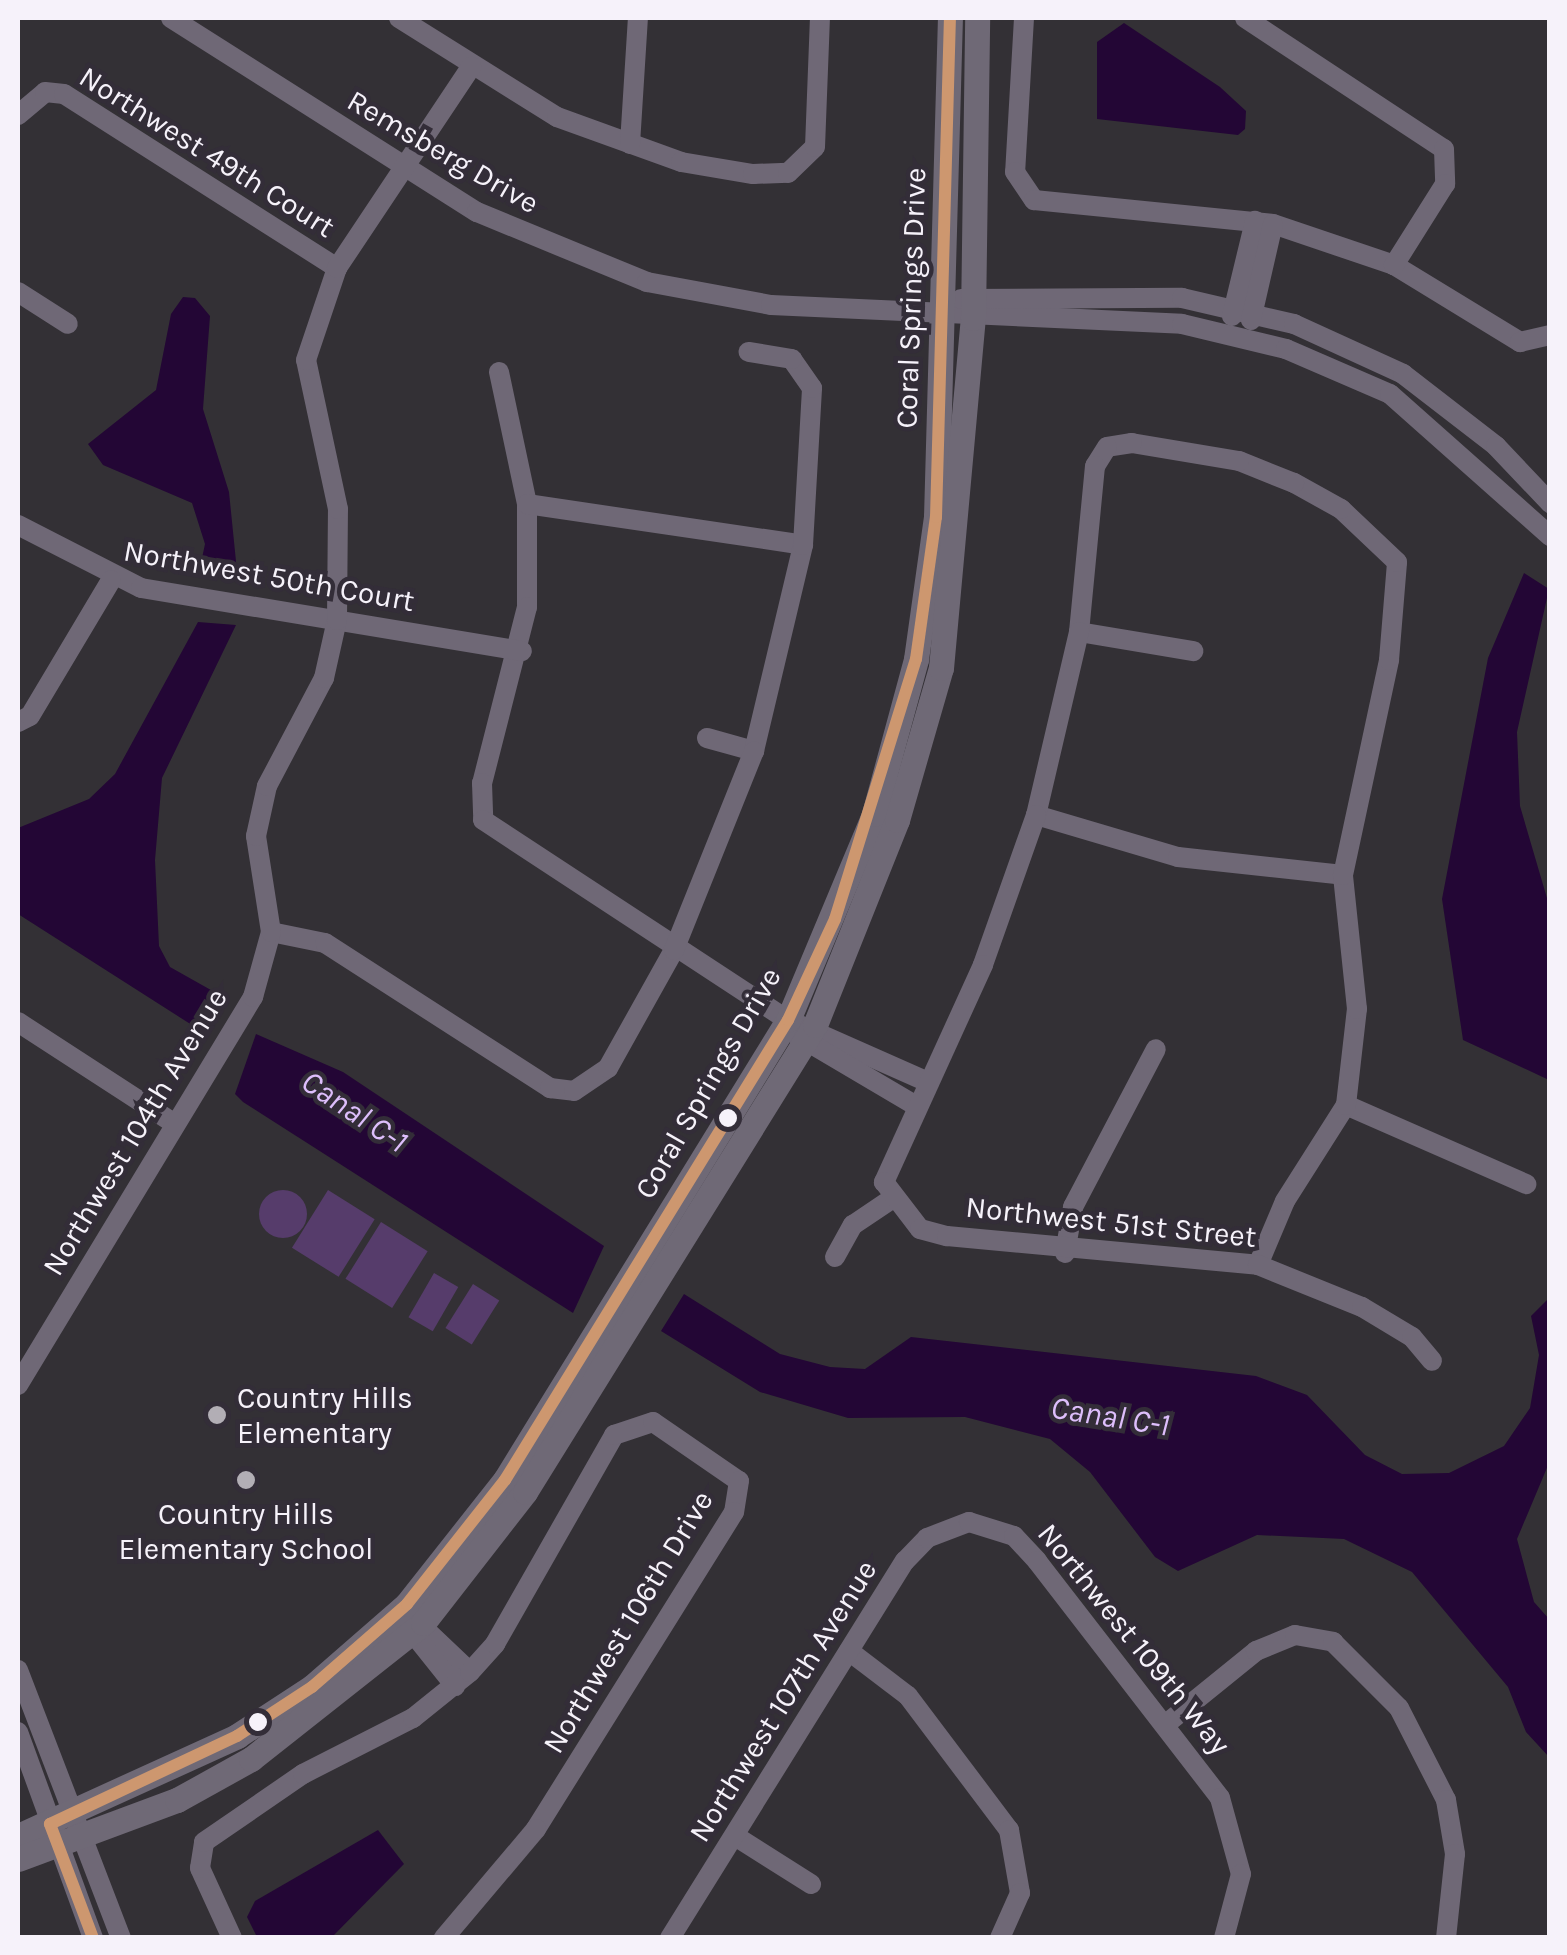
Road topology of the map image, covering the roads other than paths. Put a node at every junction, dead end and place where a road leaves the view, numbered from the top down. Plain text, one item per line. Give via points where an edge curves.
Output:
1 (171, 18) edge
2 (398, 18) edge
3 (638, 18) edge
4 (820, 18) edge
5 (950, 18) edge
6 (977, 18) edge
7 (1024, 18) edge
8 (1245, 18) edge
9 (470, 67) junction
10 (18, 116) edge
11 (630, 144) junction
12 (402, 167) junction
13 (1264, 222) junction
14 (1394, 265) junction
15 (337, 268) junction
16 (18, 292) edge
17 (972, 306) junction
18 (945, 307) junction
19 (1244, 308) junction
20 (68, 324) dead end
21 (1238, 335) junction
22 (1550, 335) edge
23 (749, 352) dead end
24 (499, 372) dead end
25 (1550, 503) edge
26 (527, 504) junction
27 (18, 525) edge
28 (1550, 536) edge
29 (803, 545) junction
30 (111, 580) junction
31 (337, 620) junction
32 (1079, 632) junction
33 (522, 650) junction
34 (1194, 651) dead end
35 (18, 722) edge
36 (707, 738) dead end
37 (754, 751) junction
38 (1036, 815) junction
39 (1343, 876) junction
40 (271, 932) junction
41 (674, 950) junction
42 (788, 1020) junction
43 (18, 1022) edge
44 (809, 1036) junction
45 (1156, 1049) dead end
46 (928, 1082) junction
47 (916, 1105) junction
48 (1346, 1105) junction
49 (175, 1124) junction
50 (1526, 1184) dead end
51 (890, 1200) junction
52 (1065, 1253) junction
53 (835, 1257) dead end
54 (1258, 1265) junction
55 (1432, 1361) dead end
56 (18, 1385) edge
57 (970, 1522) joint
58 (400, 1611) junction
59 (416, 1629) junction
60 (848, 1651) junction
61 (18, 1670) edge
62 (462, 1679) junction
63 (1166, 1724) junction
64 (18, 1732) edge
65 (82, 1824) junction
66 (53, 1835) junction
67 (18, 1836) edge
68 (735, 1836) junction
69 (18, 1859) edge
70 (811, 1884) dead end
71 (93, 1938) edge
72 (121, 1938) edge
73 (232, 1938) edge
74 (444, 1938) edge
75 (670, 1938) edge
76 (1000, 1938) edge
77 (1224, 1938) edge
78 (1446, 1938) edge

1 - 12 street, Remsberg Drive
2 - 9 street
3 - 11 street
4 - 11 street via 815,146 805,163 752,174
5 - 18 main road, Coral Springs Drive
6 - 17 main road, Coral Springs Drive
7 - 13 street via 1019,188 1056,204
8 - 14 street via 1444,149 1445,184
9 - 11 street via 557,117
9 - 12 street, Northwest 104th Avenue
10 - 15 street, Northwest 49th Court via 45,92 64,94
12 - 15 street, Northwest 104th Avenue
12 - 18 street, Remsberg Drive via 547,246 647,282 770,305
13 - 14 street
13 - 19 street
14 - 22 street via 1520,342
15 - 31 street, Northwest 104th Avenue via 306,360 338,509
16 - 20 street
17 - 18 street, Remsberg Drive
17 - 19 street
17 - 21 street
17 - 44 main road, Coral Springs Drive via 941,668 896,820
18 - 42 main road, Coral Springs Drive via 936,517 916,658 874,814
19 - 21 street
19 - 25 street via 1403,374 1496,446
21 - 28 street via 1390,394 1478,462
23 - 29 street via 792,358 812,388
24 - 26 street
26 - 29 street
26 - 33 street
27 - 30 street, Northwest 50th Court
29 - 37 street
30 - 31 street, Northwest 50th Court
30 - 35 street via 30,716
31 - 33 street, Northwest 50th Court
31 - 40 street, Northwest 104th Avenue via 324,678 267,786 260,819
32 - 34 street
32 - 38 street
32 - 39 street via 1096,466 1107,448 1182,448 1239,461 1341,508 1397,562 1389,660
33 - 41 street via 482,783 483,820
36 - 37 street
37 - 41 street
38 - 39 street via 1178,857
38 - 46 street
39 - 48 street via 1357,1009
40 - 41 street via 325,943 550,1088 574,1090 608,1068
40 - 49 street, Northwest 104th Avenue via 253,997
41 - 42 street
42 - 44 street
42 - 58 main road, Coral Springs Drive via 505,1480
43 - 49 street
44 - 46 street
44 - 47 street
44 - 59 main road, Coral Springs Drive via 525,1492
45 - 52 street via 1073,1208
46 - 47 street
47 - 51 street via 890,1153
48 - 50 street
48 - 54 street via 1274,1221
49 - 56 street, Northwest 104th Avenue
51 - 52 street, Northwest 51st Street via 920,1229
51 - 53 street via 852,1225
52 - 54 street, Northwest 51st Street
54 - 55 street, Northwest 51st Street via 1362,1307 1412,1337
57 - 60 street, Northwest 107th Avenue via 927,1538 905,1561
57 - 63 street, Northwest 109th Way via 1014,1536
58 - 59 street
58 - 65 main road, Coral Springs Drive via 237,1736
59 - 62 street
59 - 65 main road, Coral Springs Drive via 251,1759
60 - 68 street, Northwest 107th Avenue
60 - 76 street via 908,1696 1009,1830 1020,1893
61 - 65 street
62 - 73 street, Northwest 106th Drive via 204,1842 200,1868
62 - 74 street, Northwest 106th Drive via 626,1425 653,1422 739,1482 734,1512 536,1829
63 - 77 street, Northwest 109th Way via 1220,1798 1235,1838 1241,1874
63 - 78 street via 1256,1651 1295,1635 1333,1642 1400,1708 1446,1800 1455,1854
64 - 66 street
65 - 66 main road, Coral Springs Drive
65 - 72 street
66 - 67 main road, Coral Springs Drive
66 - 69 main road, Coral Springs Drive
66 - 71 street
68 - 70 street
68 - 75 street, Northwest 107th Avenue

